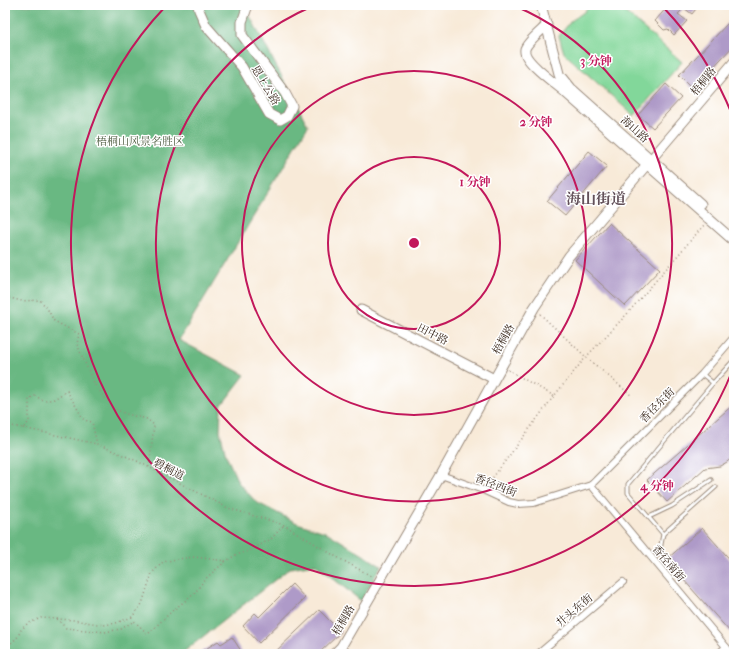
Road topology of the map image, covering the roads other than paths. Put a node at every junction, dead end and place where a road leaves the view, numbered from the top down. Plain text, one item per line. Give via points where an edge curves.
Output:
1 (198, 5) edge
2 (248, 5) edge
3 (541, 5) edge
4 (547, 25) junction
5 (556, 60) junction
6 (733, 64) edge
7 (566, 93) junction
8 (650, 163) junction
9 (734, 233) edge
10 (734, 241) edge
11 (361, 310) dead end
12 (734, 337) edge
13 (734, 360) edge
14 (702, 374) junction
15 (494, 379) junction
16 (713, 383) junction
17 (441, 475) junction
18 (711, 480) dead end
19 (591, 485) junction
20 (716, 487) dead end
21 (649, 517) junction
22 (663, 534) junction
23 (659, 555) dead end
24 (623, 582) dead end
25 (341, 647) junction
26 (726, 647) junction
27 (334, 654) edge
28 (350, 654) edge
29 (538, 654) edge
30 (718, 654) edge
31 (732, 654) edge

1 - 2 street, 恩上公路 via 206,26 242,67 269,114 280,120 287,116 292,106 242,35 242,22
3 - 4 street
4 - 5 street
4 - 7 street, 海山路 via 528,44 525,53 530,62
5 - 7 street, 海山路
5 - 8 street, 海山路 via 567,84
6 - 8 street, 梧桐路
7 - 8 street, 海山路
8 - 9 street, 海山路
8 - 10 street, 海山路
8 - 15 street, 梧桐路 via 569,256 534,308
11 - 15 street, 田中路
12 - 14 street, 香径东街
13 - 16 lane
14 - 16 lane
14 - 19 street, 香径东街
15 - 17 street, 梧桐路
16 - 21 lane via 628,484 628,493
17 - 19 street, 香径西街 via 518,504 534,503
17 - 25 street, 梧桐路
18 - 21 lane via 672,506
19 - 26 street, 香径南街
20 - 22 lane
21 - 22 lane
22 - 23 lane
24 - 29 street, 井头东街
25 - 27 street, 梧桐路
25 - 28 street
26 - 30 street
26 - 31 street, 香径南街

